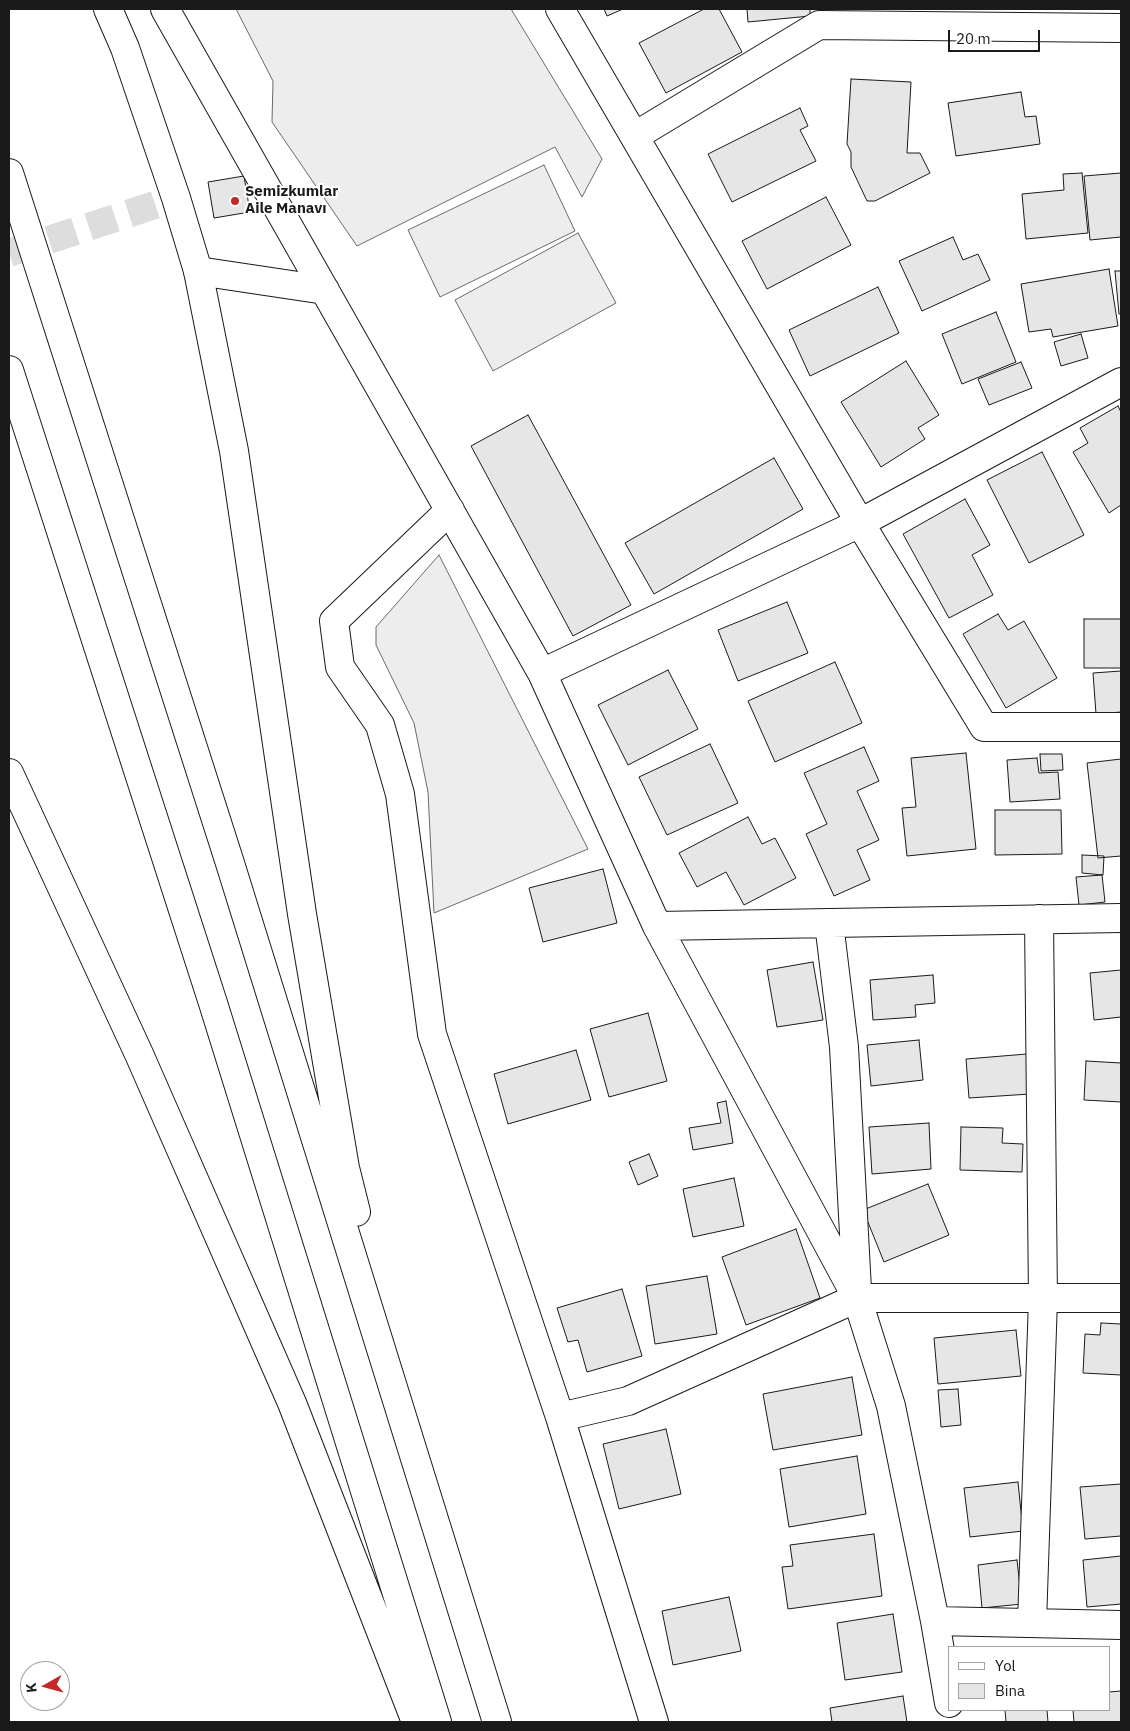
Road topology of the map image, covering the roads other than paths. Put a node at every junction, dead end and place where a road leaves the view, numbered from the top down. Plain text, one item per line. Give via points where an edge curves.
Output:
1 (108, 9) edge
2 (166, 9) edge
3 (560, 9) edge
4 (819, 17) edge
5 (1121, 28) edge
6 (635, 136) junction
7 (9, 173) edge
8 (198, 271) junction
9 (324, 290) junction
10 (9, 370) edge
11 (1121, 382) edge
12 (450, 510) junction
13 (860, 523) junction
14 (542, 674) junction
15 (1121, 728) edge
16 (9, 773) edge
17 (1121, 918) edge
18 (1039, 919) junction
19 (829, 923) junction
20 (657, 926) junction
21 (857, 1298) junction
22 (1043, 1298) junction
23 (1121, 1298) edge
24 (560, 1416) junction
25 (405, 1428) junction
26 (935, 1621) junction
27 (1032, 1623) junction
28 (1121, 1625) edge
29 (948, 1697) edge
30 (416, 1722) edge
31 (437, 1722) edge
32 (497, 1722) edge
33 (654, 1722) edge

1 - 8 main road via 125,48
2 - 9 main road
3 - 6 main road
4 - 5 main road
4 - 6 main road
6 - 13 main road
7 - 25 main road via 229,860
8 - 9 main road
8 - 25 main road via 234,451 302,914 346,1168
9 - 12 main road
10 - 31 main road via 214,1003
11 - 13 main road
12 - 14 main road
12 - 24 main road via 334,621 340,667 380,725 400,794 432,1034
13 - 14 main road
13 - 15 main road via 984,727
14 - 20 main road
16 - 30 main road via 138,1054 292,1403
17 - 18 main road
18 - 19 main road
18 - 22 main road
19 - 20 main road
19 - 21 main road via 844,1047
20 - 21 main road
21 - 22 main road
21 - 24 main road via 628,1401
21 - 26 main road via 891,1406
22 - 23 main road
22 - 27 main road
24 - 33 main road
25 - 32 main road
26 - 27 main road
26 - 29 main road
27 - 28 main road

